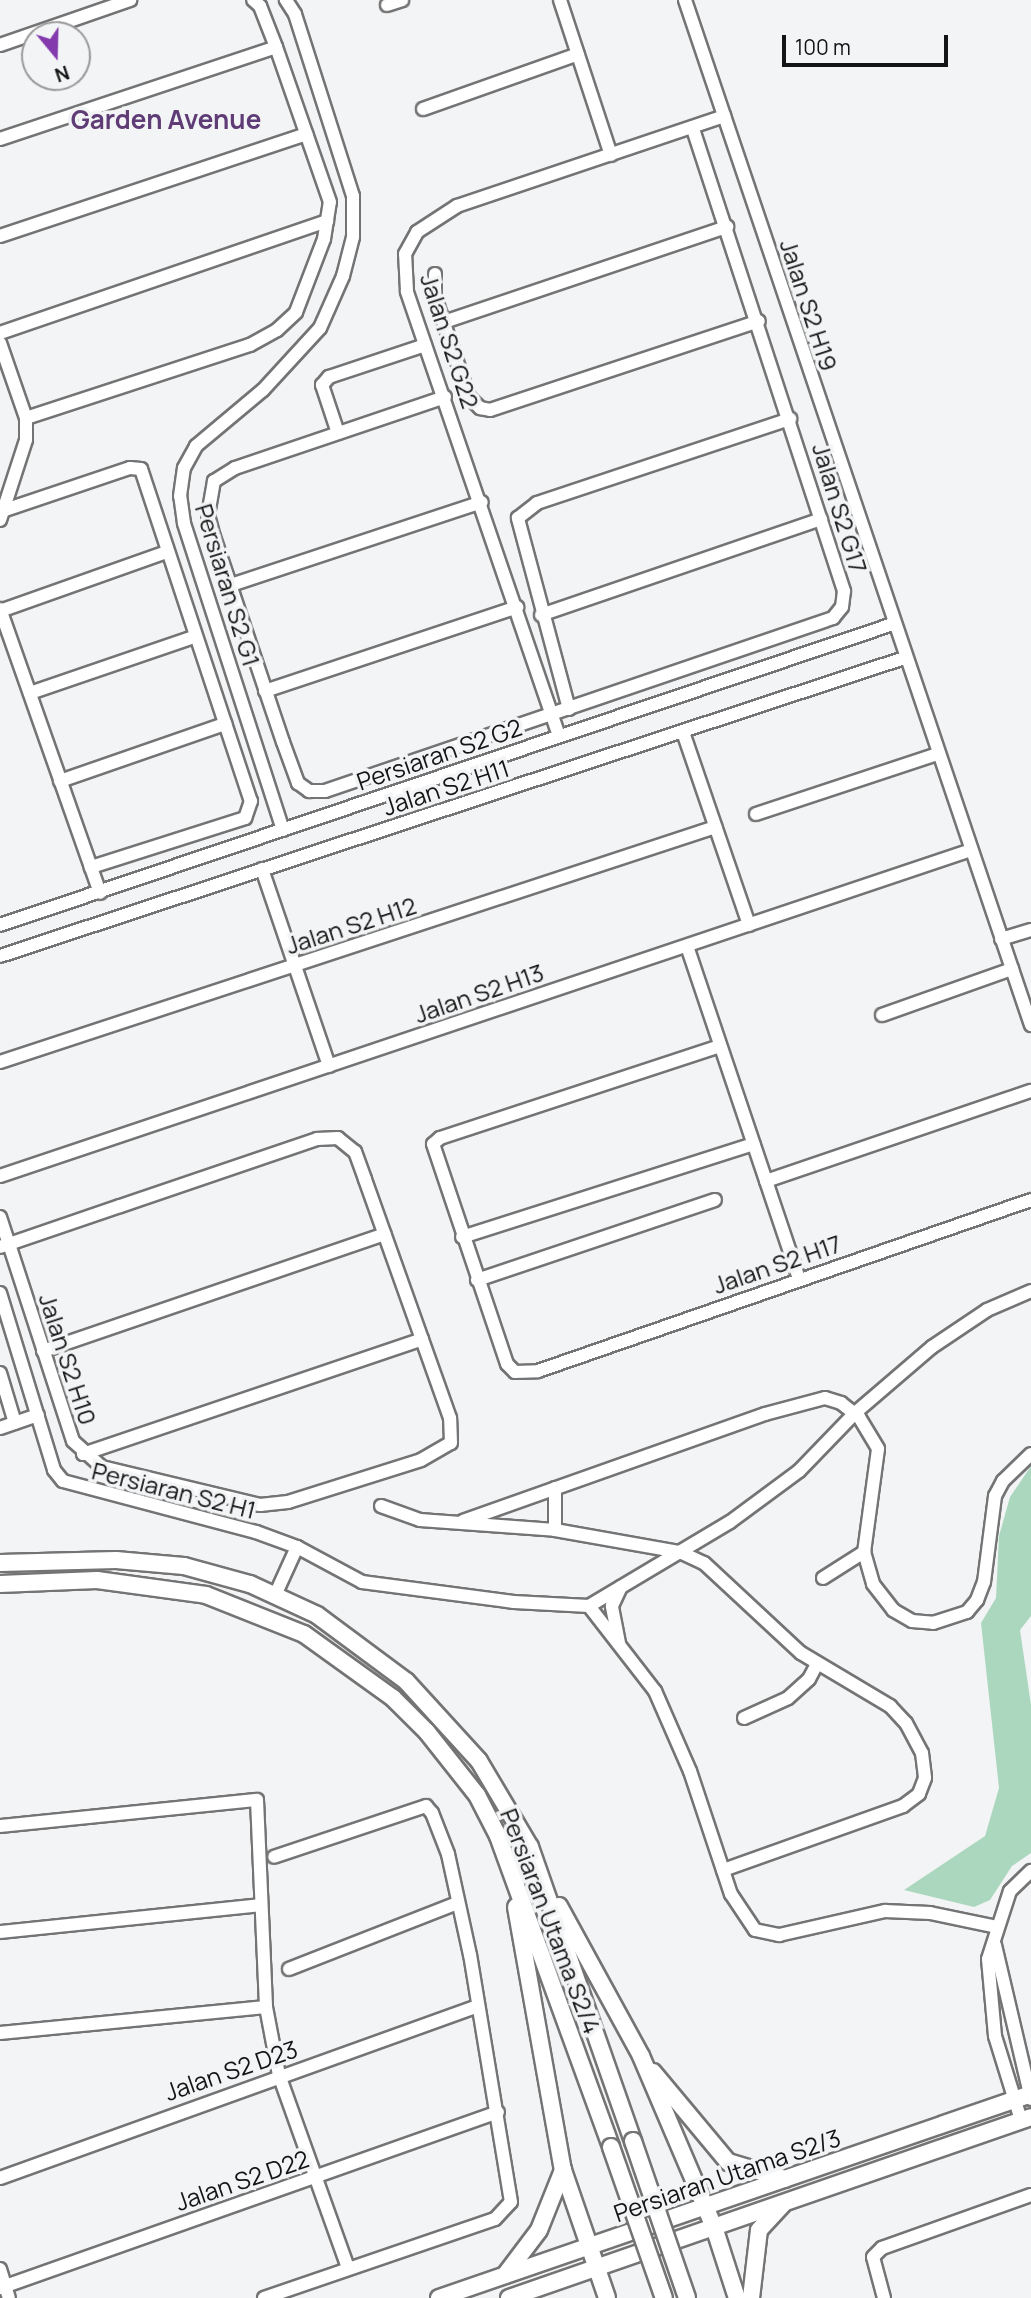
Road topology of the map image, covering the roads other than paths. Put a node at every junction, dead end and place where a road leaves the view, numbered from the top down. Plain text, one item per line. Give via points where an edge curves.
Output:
1 (130, 0) edge
2 (253, 0) edge
3 (286, 0) edge
4 (402, 0) edge
5 (560, 0) edge
6 (685, 0) edge
7 (387, 5) dead end
8 (0, 45) edge
9 (276, 47) junction
10 (578, 54) junction
11 (423, 109) dead end
12 (724, 116) junction
13 (693, 128) junction
14 (306, 134) junction
15 (0, 139) edge
16 (611, 155) junction
17 (327, 221) junction
18 (727, 227) junction
19 (0, 236) edge
20 (435, 274) dead end
21 (759, 321) junction
22 (444, 323) junction
23 (0, 333) edge
24 (0, 343) edge
25 (425, 345) junction
26 (444, 397) junction
27 (26, 418) junction
28 (790, 419) junction
29 (338, 433) junction
30 (482, 502) junction
31 (3, 515) edge
32 (821, 520) junction
33 (167, 552) junction
34 (231, 585) junction
35 (517, 607) junction
36 (0, 610) edge
37 (541, 615) junction
38 (893, 624) junction
39 (194, 637) junction
40 (902, 653) junction
41 (265, 691) junction
42 (30, 694) junction
43 (569, 709) junction
44 (553, 714) junction
45 (225, 724) junction
46 (682, 732) junction
47 (559, 736) junction
48 (937, 754) junction
49 (60, 781) junction
50 (756, 814) dead end
51 (715, 827) junction
52 (283, 830) junction
53 (971, 850) junction
54 (91, 867) junction
55 (262, 870) junction
56 (100, 893) junction
57 (0, 925) edge
58 (749, 925) junction
59 (1031, 930) edge
60 (1001, 939) junction
61 (687, 946) junction
62 (0, 956) edge
63 (294, 965) junction
64 (1012, 969) junction
65 (882, 1015) dead end
66 (1031, 1025) edge
67 (720, 1046) junction
68 (0, 1062) edge
69 (329, 1066) junction
70 (1031, 1091) edge
71 (754, 1144) junction
72 (0, 1176) edge
73 (766, 1181) junction
74 (715, 1200) dead end
75 (1031, 1200) edge
76 (0, 1217) edge
77 (384, 1234) junction
78 (462, 1237) junction
79 (4, 1245) edge
80 (799, 1278) junction
81 (477, 1280) junction
82 (1031, 1291) edge
83 (0, 1293) edge
84 (422, 1339) junction
85 (43, 1350) junction
86 (0, 1373) edge
87 (855, 1413) junction
88 (37, 1415) junction
89 (15, 1423) junction
90 (0, 1428) edge
91 (83, 1454) junction
92 (1031, 1454) edge
93 (555, 1488) junction
94 (381, 1506) dead end
95 (463, 1521) junction
96 (555, 1530) junction
97 (297, 1547) junction
98 (680, 1552) junction
99 (864, 1552) junction
100 (0, 1563) edge
101 (823, 1578) dead end
102 (0, 1584) edge
103 (621, 1587) junction
104 (276, 1593) junction
105 (589, 1606) junction
106 (622, 1650) junction
107 (817, 1664) junction
108 (744, 1718) dead end
109 (0, 1826) edge
110 (274, 1857) dead end
111 (508, 1860) junction
112 (537, 1868) junction
113 (723, 1870) junction
114 (1031, 1871) edge
115 (457, 1903) junction
116 (261, 1905) junction
117 (997, 1927) junction
118 (0, 1932) edge
119 (995, 1945) junction
120 (289, 1969) dead end
121 (478, 2006) junction
122 (266, 2007) junction
123 (0, 2033) edge
124 (1016, 2045) junction
125 (999, 2050) junction
126 (641, 2056) junction
127 (279, 2075) junction
128 (1027, 2097) edge
129 (498, 2112) junction
130 (1026, 2118) edge
131 (563, 2169) junction
132 (315, 2176) junction
133 (0, 2178) edge
134 (785, 2179) junction
135 (1031, 2195) edge
136 (785, 2202) junction
137 (704, 2207) junction
138 (714, 2227) junction
139 (588, 2246) junction
140 (348, 2268) junction
141 (595, 2268) junction
142 (0, 2269) edge
143 (505, 2275) junction
144 (5, 2291) edge
145 (264, 2298) edge
146 (439, 2298) edge
147 (509, 2298) edge
148 (607, 2298) edge
149 (664, 2298) edge
150 (687, 2298) edge
151 (737, 2298) edge
152 (751, 2298) edge
153 (884, 2298) edge

1 - 8 street
2 - 9 street via 260,6
3 - 52 street, Persiaran S2 G1 via 295,14 353,196 353,237 320,328 263,390 196,446 184,468 180,496 184,523
4 - 7 street
5 - 10 street
6 - 12 street, Jalan S2 H19
9 - 14 street
9 - 15 street
10 - 11 street
10 - 16 street
12 - 13 street, Jalan S2 G22
12 - 38 street, Jalan S2 H19
13 - 16 street, Jalan S2 G22
13 - 18 street, Jalan S2 G17
14 - 17 street via 330,202
14 - 19 street
16 - 25 street, Jalan S2 G22 via 457,206 417,232 405,254 404,268
17 - 23 street
17 - 27 street via 296,313 277,330 250,345
18 - 21 street, Jalan S2 G17
18 - 22 street
20 - 22 street via 435,297
21 - 22 street via 491,410 480,408 469,397
21 - 28 street, Jalan S2 G17
24 - 27 street
25 - 26 street, Jalan S2 G22
25 - 29 street via 329,377 322,385
26 - 29 street
26 - 30 street, Jalan S2 G22
27 - 31 street via 26,440
28 - 32 street, Jalan S2 G17
28 - 37 street via 525,510 518,518 518,531
29 - 34 street via 235,467 214,481 208,515
30 - 34 street
30 - 35 street, Jalan S2 G22
31 - 33 street via 137,467
32 - 37 street
32 - 43 street, Jalan S2 G17 via 844,591 842,607 833,618
33 - 36 street
33 - 39 street
34 - 41 street
35 - 41 street
35 - 44 street, Jalan S2 G22
36 - 42 street
37 - 43 street
38 - 40 street, Jalan S2 H19
38 - 47 street, Persiaran S2 G2
39 - 42 street
39 - 45 street
40 - 46 street, Jalan S2 H11
40 - 48 street
41 - 44 street, Jalan S2 G17 via 298,783 309,791 325,791
42 - 49 street
43 - 44 street, Jalan S2 G17
44 - 47 street, Jalan S2 G22
45 - 49 street
45 - 54 street via 251,800 245,818
46 - 51 street
46 - 55 street, Jalan S2 H11
47 - 52 street, Persiaran S2 G2
48 - 50 street
48 - 53 street
49 - 54 street
51 - 58 street
51 - 63 street, Jalan S2 H12
52 - 56 street, Persiaran S2 G2
53 - 58 street, Jalan S2 H13
53 - 60 street
54 - 56 street
55 - 62 street, Jalan S2 H11
55 - 63 street
56 - 57 street, Persiaran S2 G2
58 - 61 street, Jalan S2 H13
59 - 60 street
60 - 64 street
61 - 67 street
61 - 69 street, Jalan S2 H13
63 - 68 street, Jalan S2 H12
63 - 69 street
64 - 65 street
64 - 66 street
67 - 71 street
67 - 78 street via 440,1138 433,1144
69 - 72 street, Jalan S2 H13
70 - 73 street
71 - 73 street
71 - 78 street
73 - 80 street
74 - 81 street
75 - 80 street, Jalan S2 H17
76 - 79 street, Jalan S2 H10
77 - 79 street via 355,1152 338,1138 317,1139
77 - 84 street
77 - 85 street
78 - 81 street
79 - 85 street, Jalan S2 H10
80 - 81 street, Jalan S2 H17 via 524,1374 507,1364
82 - 87 street via 987,1310 932,1347
83 - 88 street, Persiaran S2 H1
84 - 91 street
84 - 91 street, Jalan S2 H10 via 453,1431 451,1443 421,1460 288,1502 260,1505 134,1478 102,1467
85 - 91 street, Jalan S2 H10 via 73,1441
86 - 89 street
87 - 93 street via 825,1398 807,1401
87 - 98 street via 799,1471
87 - 99 street via 878,1449
88 - 89 street
88 - 97 street, Persiaran S2 H1 via 54,1470 74,1487 256,1531
89 - 90 street
92 - 99 street via 1003,1481 995,1496 984,1582 967,1612 933,1623 912,1621 893,1610 880,1599
93 - 95 street
93 - 96 street
94 - 95 street via 420,1520
95 - 96 street
96 - 98 street
97 - 104 street
97 - 105 street, Persiaran S2 H1 via 362,1582 514,1602
98 - 103 street
98 - 107 street via 704,1563
99 - 101 street
100 - 104 main road via 116,1560 184,1566
102 - 111 main road, Persiaran Utama S2/4 via 97,1580 206,1594 304,1634 393,1698 427,1732 477,1795
103 - 105 street
103 - 106 street via 612,1606
104 - 112 main road via 353,1639 433,1706 502,1796
105 - 106 street
106 - 113 street via 655,1691 670,1721
107 - 108 street via 788,1698
107 - 113 street via 890,1706 906,1723 922,1753 925,1778 919,1794 903,1806
109 - 116 street via 257,1800
110 - 115 street via 426,1806 448,1854
111 - 131 main road
111 - 149 main road, Persiaran Utama S2/4, bridge
112 - 126 main road
112 - 150 main road, bridge
113 - 117 street via 740,1913 755,1930 779,1935 886,1911 930,1913
114 - 117 street via 1010,1891
115 - 120 street
115 - 121 street
116 - 118 street
116 - 122 street
117 - 119 street
119 - 124 street
119 - 125 street via 988,1959 988,1996
121 - 127 street, Jalan S2 D23
121 - 129 street
122 - 123 street
122 - 127 street
124 - 125 street
124 - 128 street
125 - 128 street
126 - 134 main road via 728,2162
126 - 137 main road
127 - 132 street
127 - 133 street, Jalan S2 D23
128 - 130 street
128 - 134 main road, Persiaran Utama S2/3
129 - 132 street, Jalan S2 D22
129 - 140 street via 512,2202 506,2212
130 - 136 main road, Persiaran Utama S2/3
131 - 139 main road
131 - 143 main road via 539,2230
132 - 140 street
132 - 144 street, Jalan S2 D22
134 - 137 main road, Persiaran Utama S2/3
135 - 153 street via 882,2248 873,2257
136 - 138 main road, Persiaran Utama S2/3
136 - 152 main road via 759,2230
137 - 138 main road
137 - 139 main road, Persiaran Utama S2/3
138 - 141 main road, Persiaran Utama S2/3
138 - 151 main road
139 - 141 main road
139 - 143 main road, Persiaran Utama S2/3
140 - 145 street
141 - 147 main road, Persiaran Utama S2/3
141 - 148 main road
142 - 144 street
143 - 146 main road, Persiaran Utama S2/3

